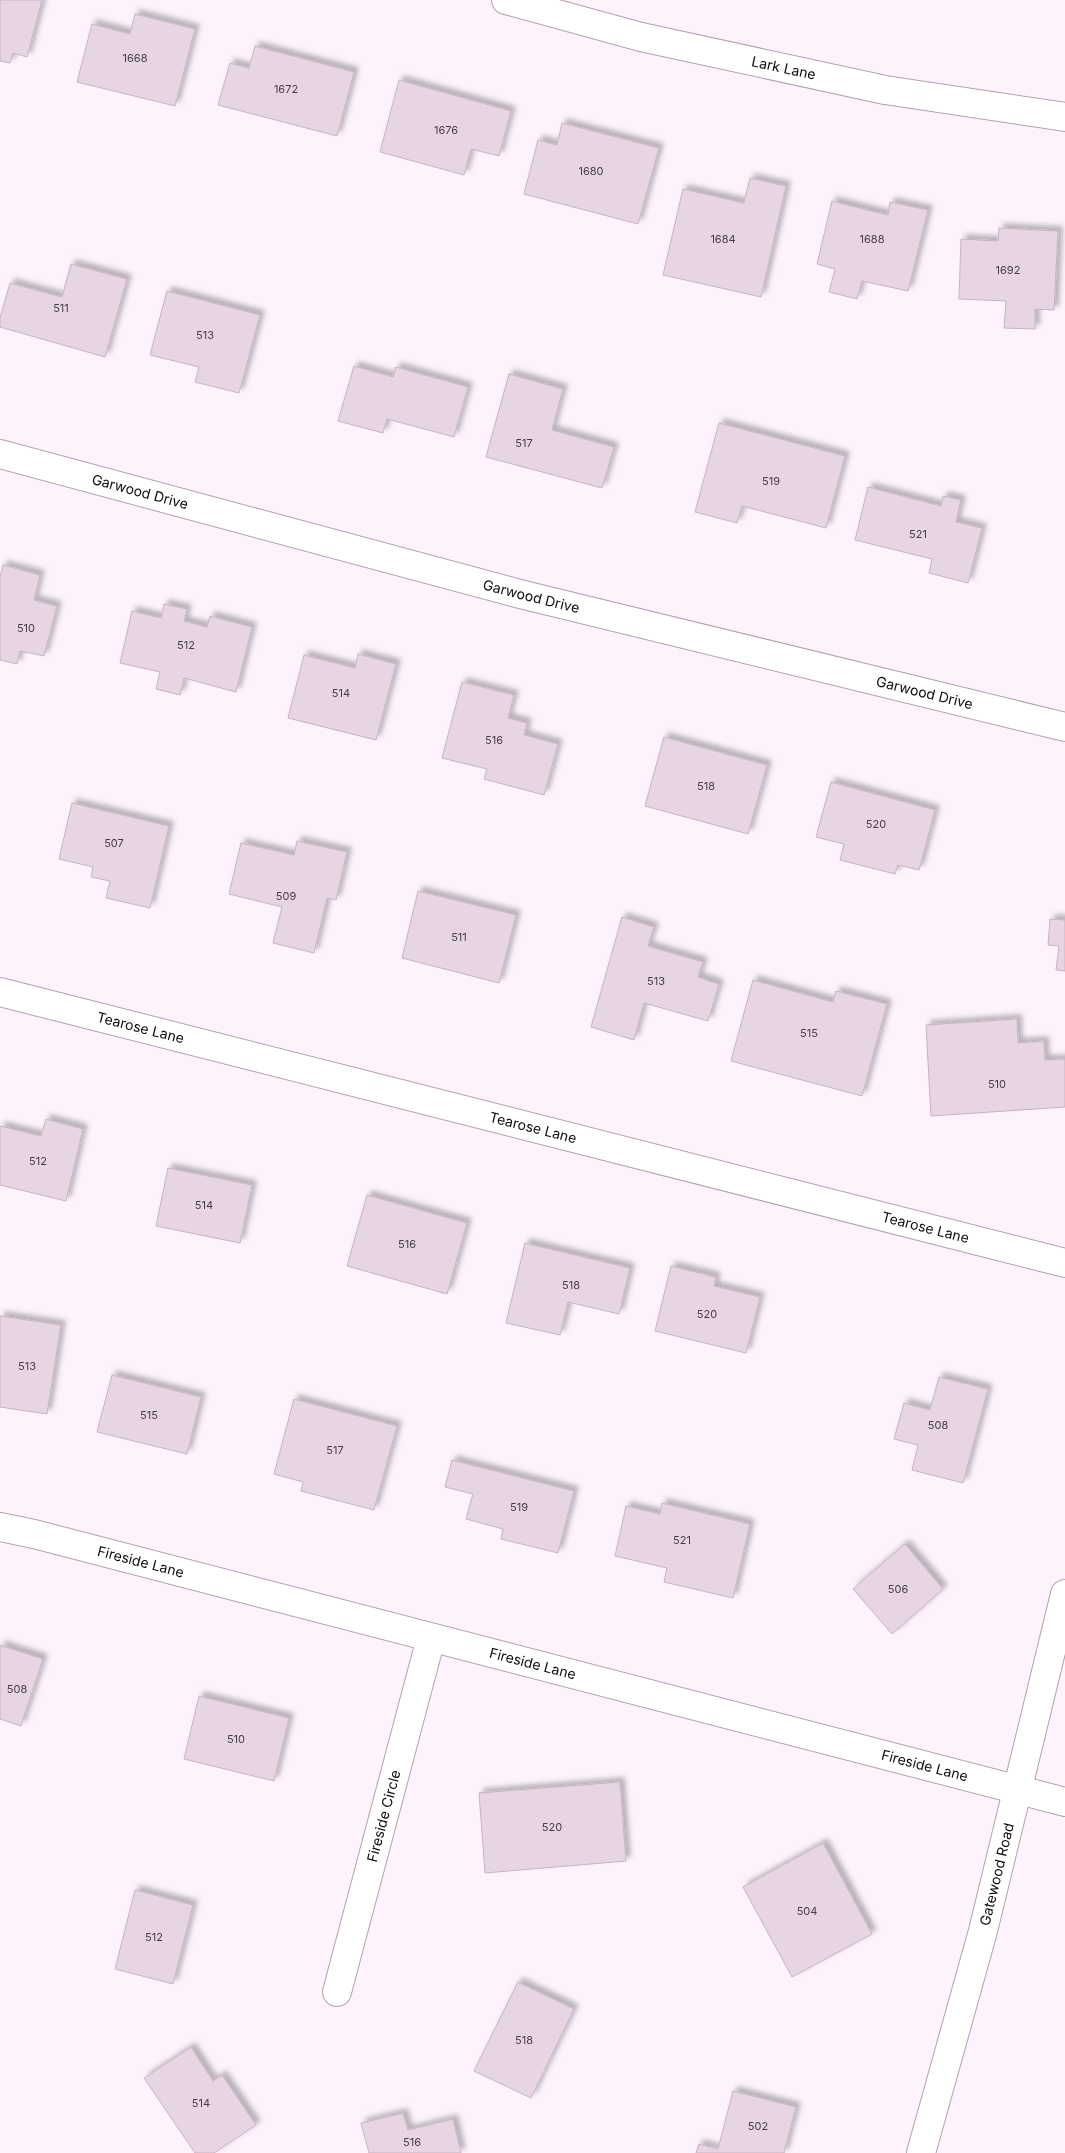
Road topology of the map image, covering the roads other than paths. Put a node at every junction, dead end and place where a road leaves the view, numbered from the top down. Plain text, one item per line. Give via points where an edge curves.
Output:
1 (506, 0) edge
2 (1065, 117) edge
3 (0, 454) edge
4 (1065, 727) edge
5 (0, 992) edge
6 (1065, 1264) edge
7 (0, 1527) edge
8 (1065, 1594) edge
9 (431, 1638) junction
10 (1016, 1790) junction
11 (1065, 1802) edge
12 (337, 1992) dead end
13 (921, 2153) edge

1 - 2 street, Lark Lane via 641,37 885,90
3 - 4 street, Garwood Drive via 520,594
5 - 6 street, Tearose Lane
7 - 9 street, Fireside Lane
8 - 10 street, Gatewood Road
9 - 10 street, Fireside Lane
9 - 12 street, Fireside Circle
10 - 11 street, Fireside Lane
10 - 13 street, Gatewood Road via 983,1931

